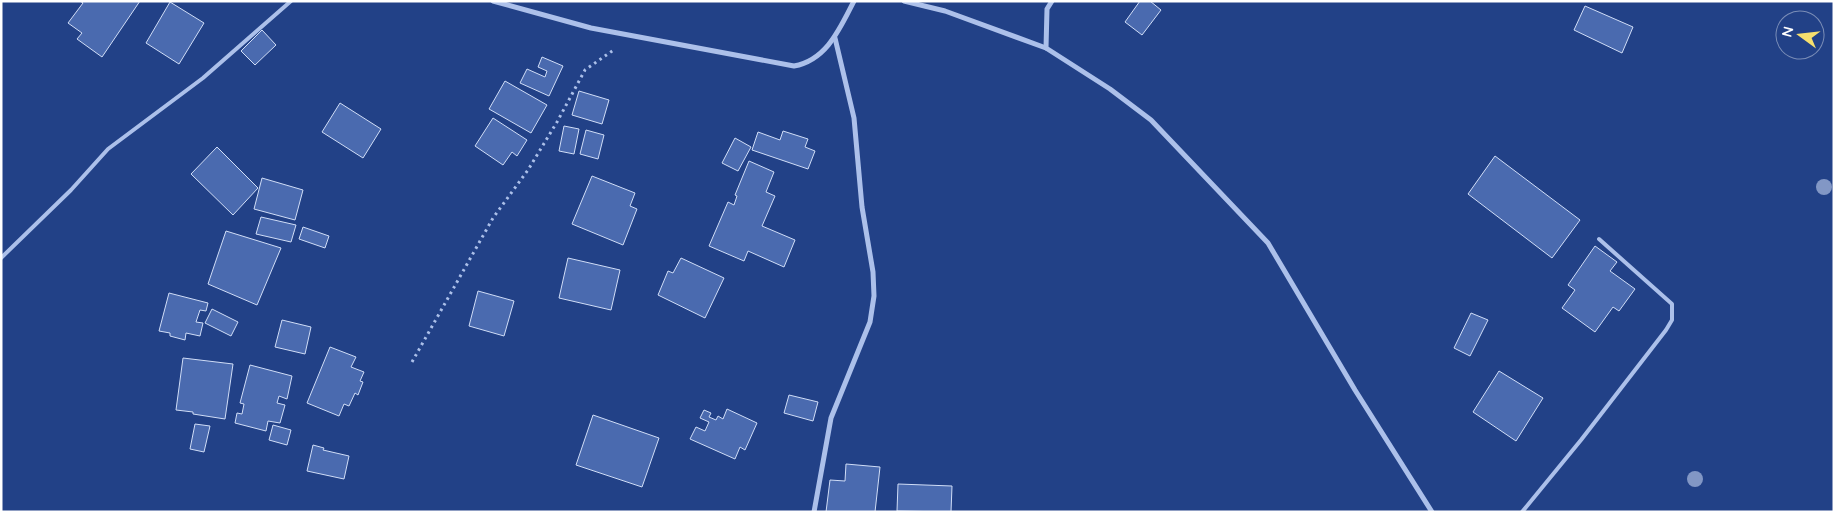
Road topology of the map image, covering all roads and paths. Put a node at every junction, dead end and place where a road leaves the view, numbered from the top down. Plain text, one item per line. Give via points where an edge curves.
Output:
1 (291, 1) edge
2 (492, 1) edge
3 (854, 1) edge
4 (904, 1) edge
5 (1052, 1) edge
6 (631, 37) junction
7 (834, 38) junction
8 (1046, 48) junction
9 (1599, 239) dead end
10 (1, 258) edge
11 (412, 362) dead end
12 (814, 512) edge
13 (1432, 512) edge
14 (1522, 512) edge

1 - 10 lane via 203,78 108,149 72,190
2 - 6 street
3 - 7 street
4 - 8 street via 945,11
5 - 8 street via 1047,9
6 - 7 street via 794,66 816,58
6 - 11 path via 585,70 528,170 493,218
7 - 12 street via 854,118 874,296 870,322 831,418
8 - 13 street via 1151,120 1268,243
9 - 14 lane via 1672,304 1672,320

